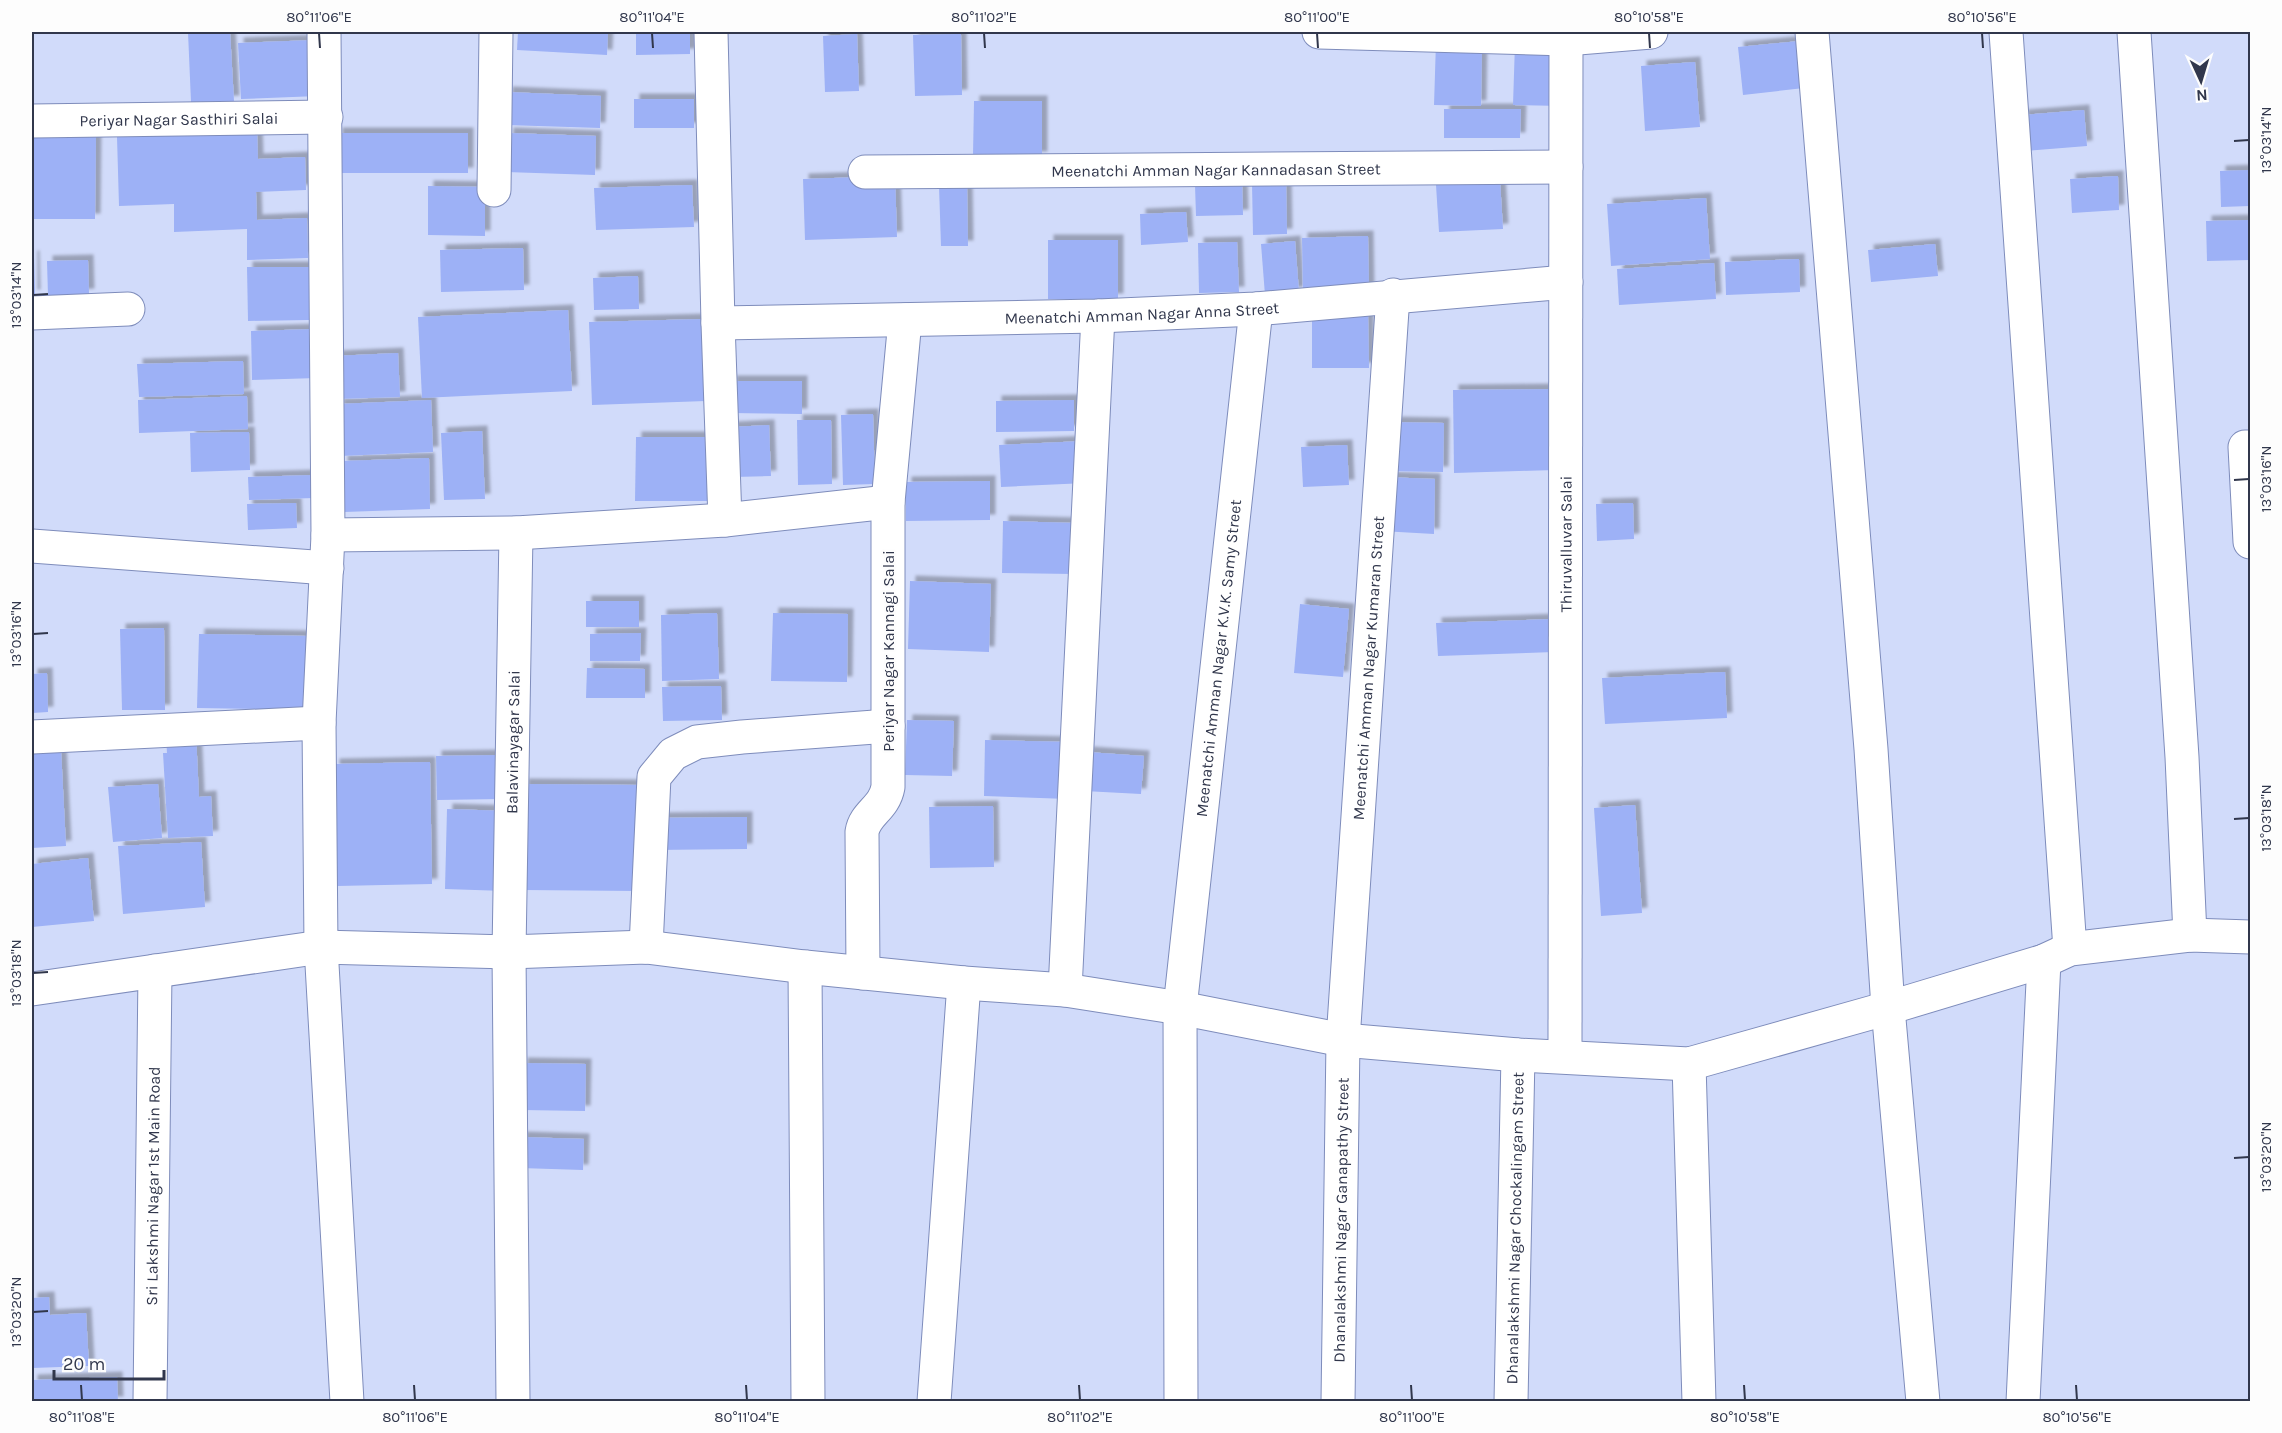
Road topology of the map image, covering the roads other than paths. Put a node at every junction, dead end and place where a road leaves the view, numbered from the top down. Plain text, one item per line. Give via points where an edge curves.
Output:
1 (324, 32) edge
2 (496, 32) edge
3 (711, 32) edge
4 (1319, 32) edge
5 (1652, 32) edge
6 (1812, 32) edge
7 (2006, 32) edge
8 (2134, 32) edge
9 (1566, 35) edge
10 (326, 117) junction
11 (32, 121) edge
12 (1566, 167) junction
13 (865, 172) dead end
14 (494, 190) dead end
15 (1566, 282) junction
16 (1393, 296) junction
17 (128, 309) dead end
18 (1256, 309) junction
19 (32, 313) edge
20 (1098, 316) junction
21 (905, 320) junction
22 (718, 322) junction
23 (2250, 447) edge
24 (888, 502) junction
25 (725, 520) junction
26 (516, 533) junction
27 (328, 535) junction
28 (2250, 542) edge
29 (32, 546) edge
30 (327, 568) junction
31 (319, 723) junction
32 (888, 726) junction
33 (32, 736) edge
34 (2190, 934) junction
35 (2250, 937) edge
36 (321, 947) junction
37 (646, 947) junction
38 (509, 952) junction
39 (2057, 955) junction
40 (805, 967) junction
41 (155, 971) junction
42 (863, 973) junction
43 (964, 983) junction
44 (32, 989) edge
45 (1065, 990) junction
46 (1180, 1008) junction
47 (1888, 1008) junction
48 (1343, 1040) junction
49 (1518, 1055) junction
50 (1565, 1056) junction
51 (1689, 1064) junction
52 (150, 1401) edge
53 (346, 1401) edge
54 (513, 1401) edge
55 (808, 1401) edge
56 (934, 1401) edge
57 (1180, 1401) edge
58 (1338, 1401) edge
59 (1511, 1401) edge
60 (1699, 1401) edge
61 (1923, 1401) edge
62 (2023, 1401) edge

1 - 10 street
2 - 14 street
3 - 22 street
4 - 9 street
5 - 9 street
6 - 47 street via 1871,749
7 - 39 street
8 - 34 street
9 - 12 street, Thiruvalluvar Salai
10 - 11 street, Periyar Nagar Sasthiri Salai
10 - 27 street
12 - 13 street, Meenatchi Amman Nagar Kannadasan Street
12 - 15 street, Thiruvalluvar Salai
15 - 16 street, Meenatchi Amman Nagar Anna Street
15 - 50 street, Thiruvalluvar Salai
16 - 18 street, Meenatchi Amman Nagar Anna Street
16 - 48 street, Meenatchi Amman Nagar Kumaran Street
17 - 19 street
18 - 20 street, Meenatchi Amman Nagar Anna Street
18 - 46 street, Meenatchi Amman Nagar K.V.K. Samy Street
20 - 21 street, Meenatchi Amman Nagar Anna Street
20 - 45 street
21 - 22 street, Meenatchi Amman Nagar Anna Street
21 - 24 street, Periyar Nagar Kannagi Salai
22 - 25 street
23 - 28 street via 2246,447
24 - 25 street
24 - 32 street, Periyar Nagar Kannagi Salai
25 - 26 street
26 - 27 street
26 - 38 street, Balavinayagar Salai
27 - 30 street
29 - 30 street
30 - 31 street
31 - 33 street
31 - 36 street
32 - 37 street via 719,739 697,742 673,754 654,777
32 - 42 street, Periyar Nagar Kannagi Salai via 886,799 861,832
34 - 35 street
34 - 39 street
36 - 38 street
36 - 41 street
36 - 53 street
37 - 38 street
37 - 40 street
38 - 54 street, Balavinayagar Salai
39 - 47 street
39 - 62 street
40 - 42 street
40 - 55 street
41 - 44 street
41 - 52 street, Sri Lakshmi Nagar 1st Main Road
42 - 43 street
43 - 45 street
43 - 56 street
45 - 46 street
46 - 48 street
46 - 57 street, Meenatchi Amman Nagar K.V.K. Samy Street
47 - 51 street
47 - 61 street
48 - 49 street
48 - 58 street, Dhanalakshmi Nagar Ganapathy Street
49 - 50 street
49 - 59 street, Dhanalakshmi Nagar Chockalingam Street
50 - 51 street
51 - 60 street

